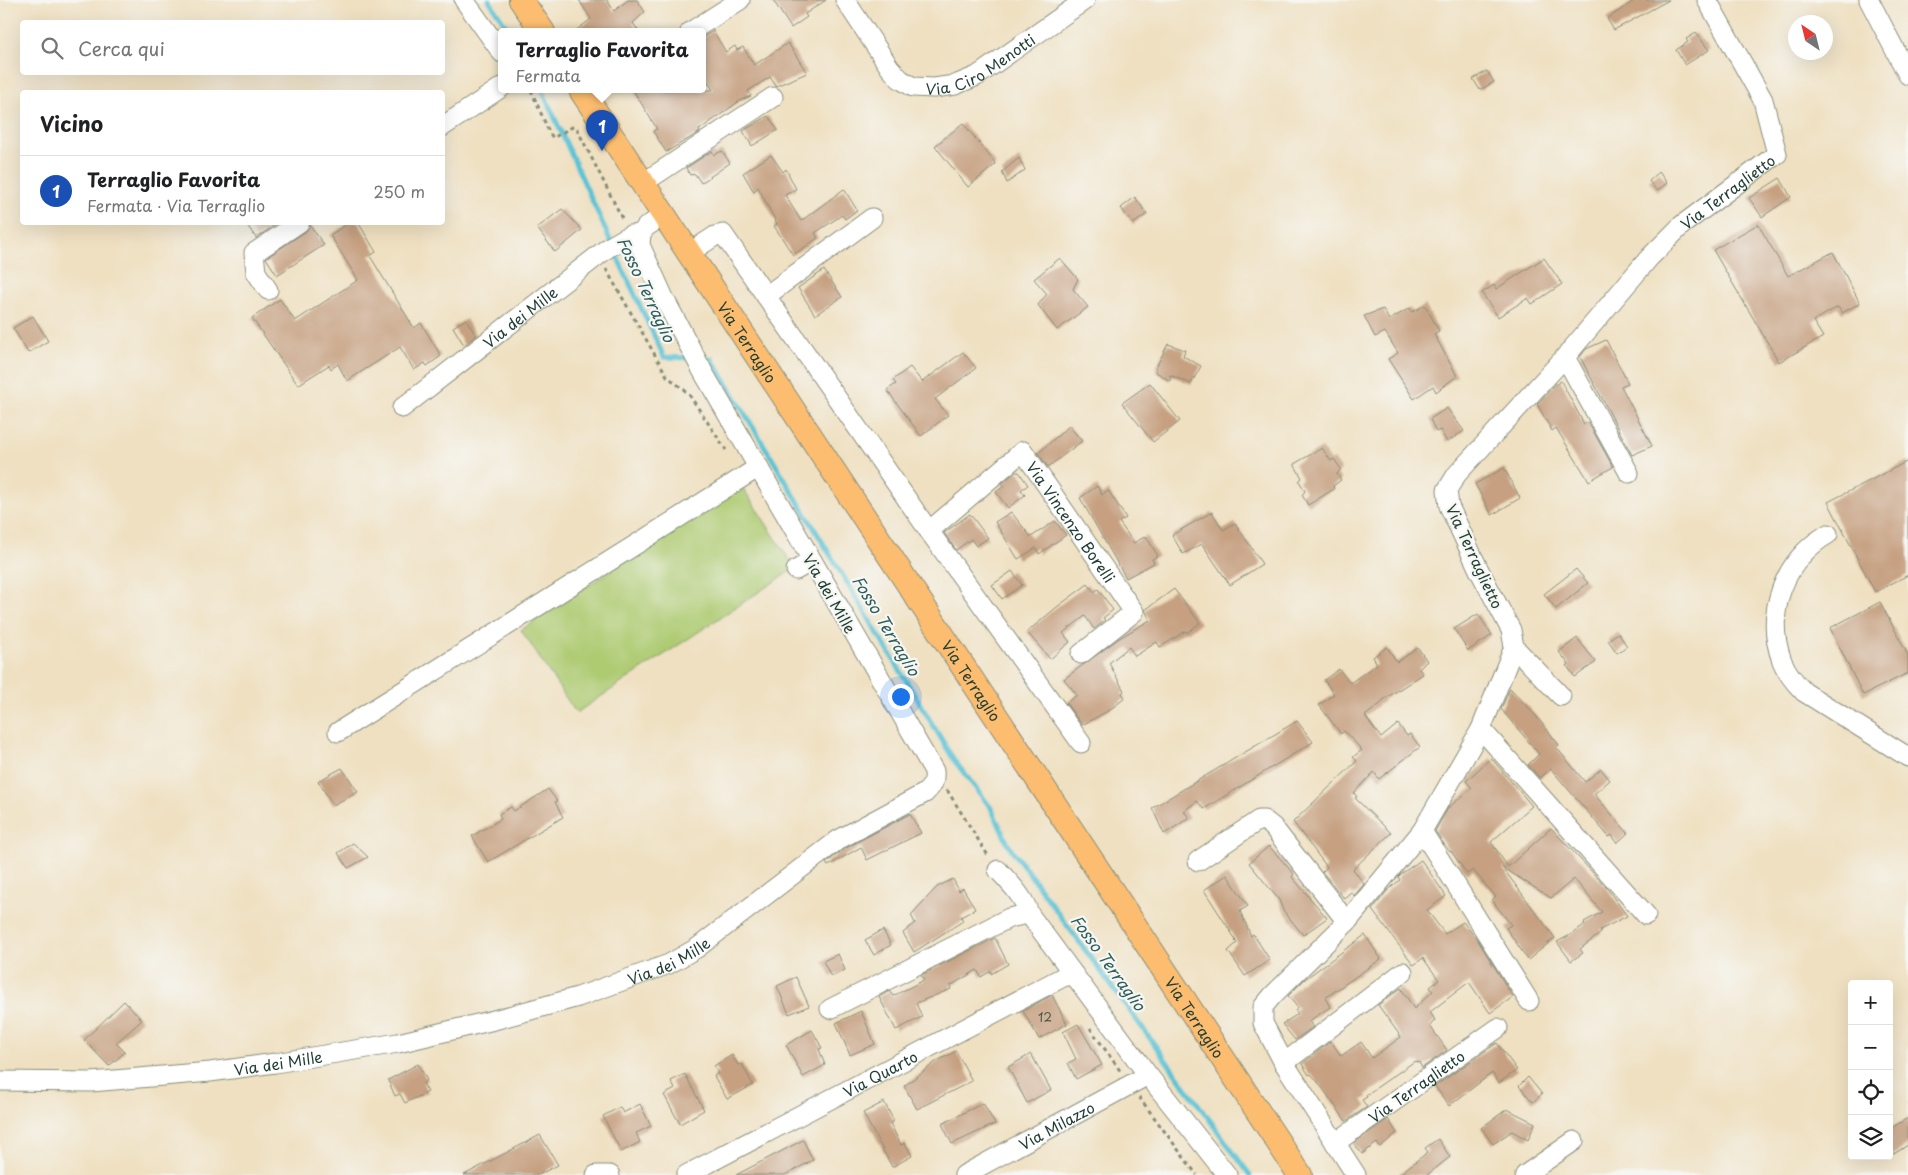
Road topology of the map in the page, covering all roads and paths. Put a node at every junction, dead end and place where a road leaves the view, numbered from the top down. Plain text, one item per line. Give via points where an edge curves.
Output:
1 (464, 0) edge
2 (521, 0) edge
3 (740, 0) edge
4 (845, 0) edge
5 (1085, 0) edge
6 (1707, 0) edge
7 (1869, 0) edge
8 (540, 28) edge
9 (696, 28) edge
10 (498, 47) edge
11 (1908, 75) edge
12 (498, 90) edge
13 (532, 93) edge
14 (585, 93) edge
15 (773, 97) dead end
16 (445, 125) edge
17 (644, 183) junction
18 (664, 215) junction
19 (872, 218) dead end
20 (296, 225) edge
21 (626, 239) junction
22 (689, 253) junction
23 (268, 290) dead end
24 (766, 296) junction
25 (1565, 357) junction
26 (402, 408) dead end
27 (759, 468) junction
28 (1629, 473) dead end
29 (929, 531) junction
30 (1828, 534) dead end
31 (1514, 647) junction
32 (1081, 654) dead end
33 (1562, 696) dead end
34 (1481, 729) junction
35 (338, 732) dead end
36 (1081, 743) dead end
37 (1908, 757) edge
38 (935, 782) junction
39 (1422, 831) junction
40 (1198, 862) dead end
41 (998, 870) joint
42 (1029, 914) junction
43 (1646, 915) dead end
44 (1347, 922) junction
45 (1403, 972) dead end
46 (1074, 975) junction
47 (1529, 1001) dead end
48 (830, 1009) dead end
49 (1498, 1028) dead end
50 (1284, 1063) junction
51 (1148, 1075) junction
52 (0, 1081) edge
53 (1574, 1141) dead end
54 (1335, 1144) junction
55 (596, 1175) edge
56 (610, 1175) edge
57 (686, 1175) edge
58 (964, 1175) edge
59 (1227, 1175) edge
60 (1300, 1175) edge
61 (1356, 1175) edge
62 (1525, 1175) edge

1 - 10 street
2 - 8 main road
3 - 9 street
4 - 5 street, Via Ciro Menotti via 900,80 912,87 934,88 978,76
6 - 25 street, Via Terraglietto via 1762,100 1777,154 1682,225 1649,258
7 - 11 street
12 - 16 street
13 - 21 path via 554,138 572,128 578,130
14 - 17 main road, Via Terraglio
15 - 17 street
17 - 18 main road, Via Terraglio
18 - 21 street, Via dei Mille
18 - 22 main road, Via Terraglio
19 - 24 street
20 - 23 street via 254,254 256,272
21 - 26 street, Via dei Mille
21 - 27 street, Via dei Mille via 640,245 702,372
22 - 24 street via 723,234
22 - 60 main road, Via Terraglio
24 - 29 street
25 - 28 street
25 - 31 street, Via Terraglietto via 1457,474 1447,490 1449,506 1511,630
27 - 35 street
27 - 38 street, Via dei Mille via 804,565 877,691 934,771
29 - 32 street, Via Vincenzo Borelli via 1023,451 1134,612
29 - 36 street
30 - 37 street via 1799,557 1778,596 1777,643 1782,662 1804,692
31 - 33 street, Via Terraglietto
31 - 34 street
34 - 39 street
34 - 43 street
38 - 41 path via 945,787
38 - 52 street, Via dei Mille via 925,793 838,840 697,948 669,964 578,997 398,1043 275,1063 92,1082
39 - 44 street
39 - 47 street
40 - 44 street via 1259,820 1264,820 1273,827
41 - 42 street via 1028,908
42 - 46 street
42 - 48 street via 1009,918
44 - 50 street via 1263,1007 1263,1023
45 - 50 street
46 - 51 street
46 - 57 street, Via Quarto via 1063,977
49 - 54 street, Via Terraglietto
50 - 54 street
51 - 58 street, Via Milazzo
51 - 59 street
53 - 62 street
54 - 61 street
55 - 56 street

